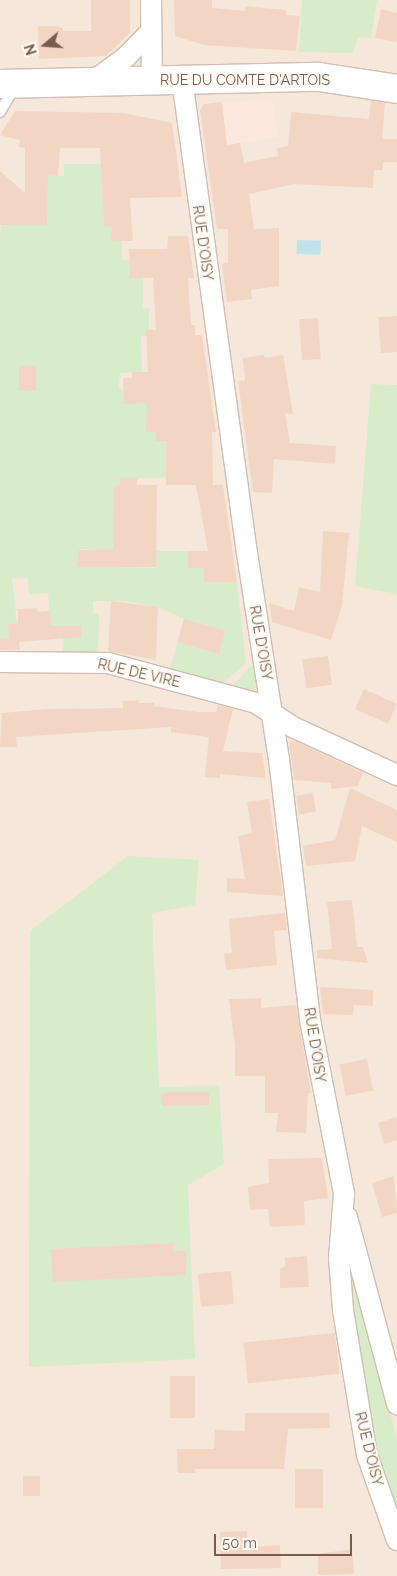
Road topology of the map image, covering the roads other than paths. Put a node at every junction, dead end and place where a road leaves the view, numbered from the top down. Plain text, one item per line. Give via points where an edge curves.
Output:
1 (151, 0) edge
2 (151, 31) junction
3 (182, 79) junction
4 (152, 80) junction
5 (92, 82) junction
6 (8, 84) edge
7 (397, 89) edge
8 (0, 112) edge
9 (0, 662) edge
10 (272, 713) junction
11 (397, 775) edge
12 (345, 1207) junction
13 (397, 1404) edge
14 (397, 1540) edge

1 - 2 street
2 - 4 street
2 - 5 street via 126,57
3 - 4 main road, RUE DU COMTE D'ARTOIS
3 - 7 main road, RUE DU COMTE D'ARTOIS via 319,77
3 - 10 street, RUE D'OISY
4 - 5 main road, RUE DU COMTE D'ARTOIS
5 - 6 main road, RUE DU COMTE D'ARTOIS
6 - 8 lane
9 - 10 street, RUE DE VIRE via 114,664 256,703
10 - 11 street, RUE DE VIRE via 293,727
10 - 12 street, RUE D'OISY via 310,1020
12 - 13 street, RUE D'OISY
12 - 14 street, RUE D'OISY via 339,1247 340,1273 361,1424 374,1479

